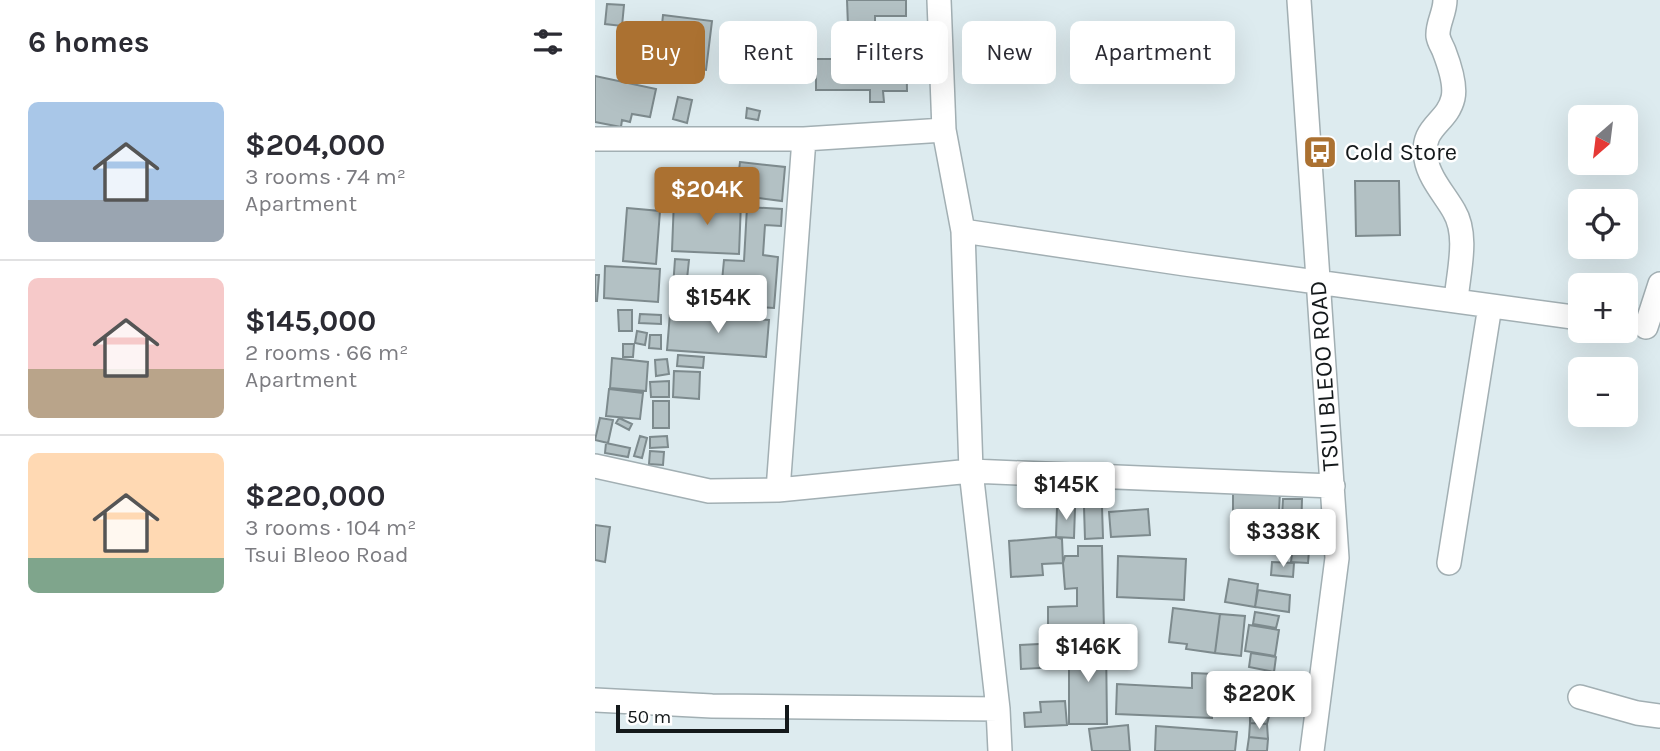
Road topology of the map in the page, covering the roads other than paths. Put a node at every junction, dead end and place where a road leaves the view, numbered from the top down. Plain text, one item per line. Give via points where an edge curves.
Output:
1 (939, 0) edge
2 (1300, 0) edge
3 (1445, 0) edge
4 (944, 130) junction
5 (595, 139) edge
6 (804, 139) junction
7 (963, 231) junction
8 (1317, 282) junction
9 (1660, 284) edge
10 (1456, 301) junction
11 (1490, 306) junction
12 (1568, 316) edge
13 (1644, 327) edge
14 (595, 466) edge
15 (971, 471) junction
16 (1333, 486) junction
17 (778, 490) junction
18 (1449, 563) dead end
19 (1580, 697) dead end
20 (595, 700) edge
21 (998, 709) junction
22 (1660, 716) edge
23 (1000, 751) edge
24 (1312, 751) edge

1 - 4 street
2 - 8 street, TSUI BLEOO ROAD
3 - 10 street via 1438,38 1454,92 1444,117 1432,127 1426,161 1460,223
4 - 6 street
4 - 7 street
5 - 6 street
6 - 17 street
7 - 8 street
7 - 15 street
8 - 10 street
8 - 16 street, TSUI BLEOO ROAD
9 - 13 street
10 - 11 street
11 - 12 street
11 - 18 street
14 - 17 street via 709,491
15 - 16 street
15 - 17 street
15 - 21 street
16 - 24 street, TSUI BLEOO ROAD via 1337,558
19 - 22 street
20 - 21 street
21 - 23 street

